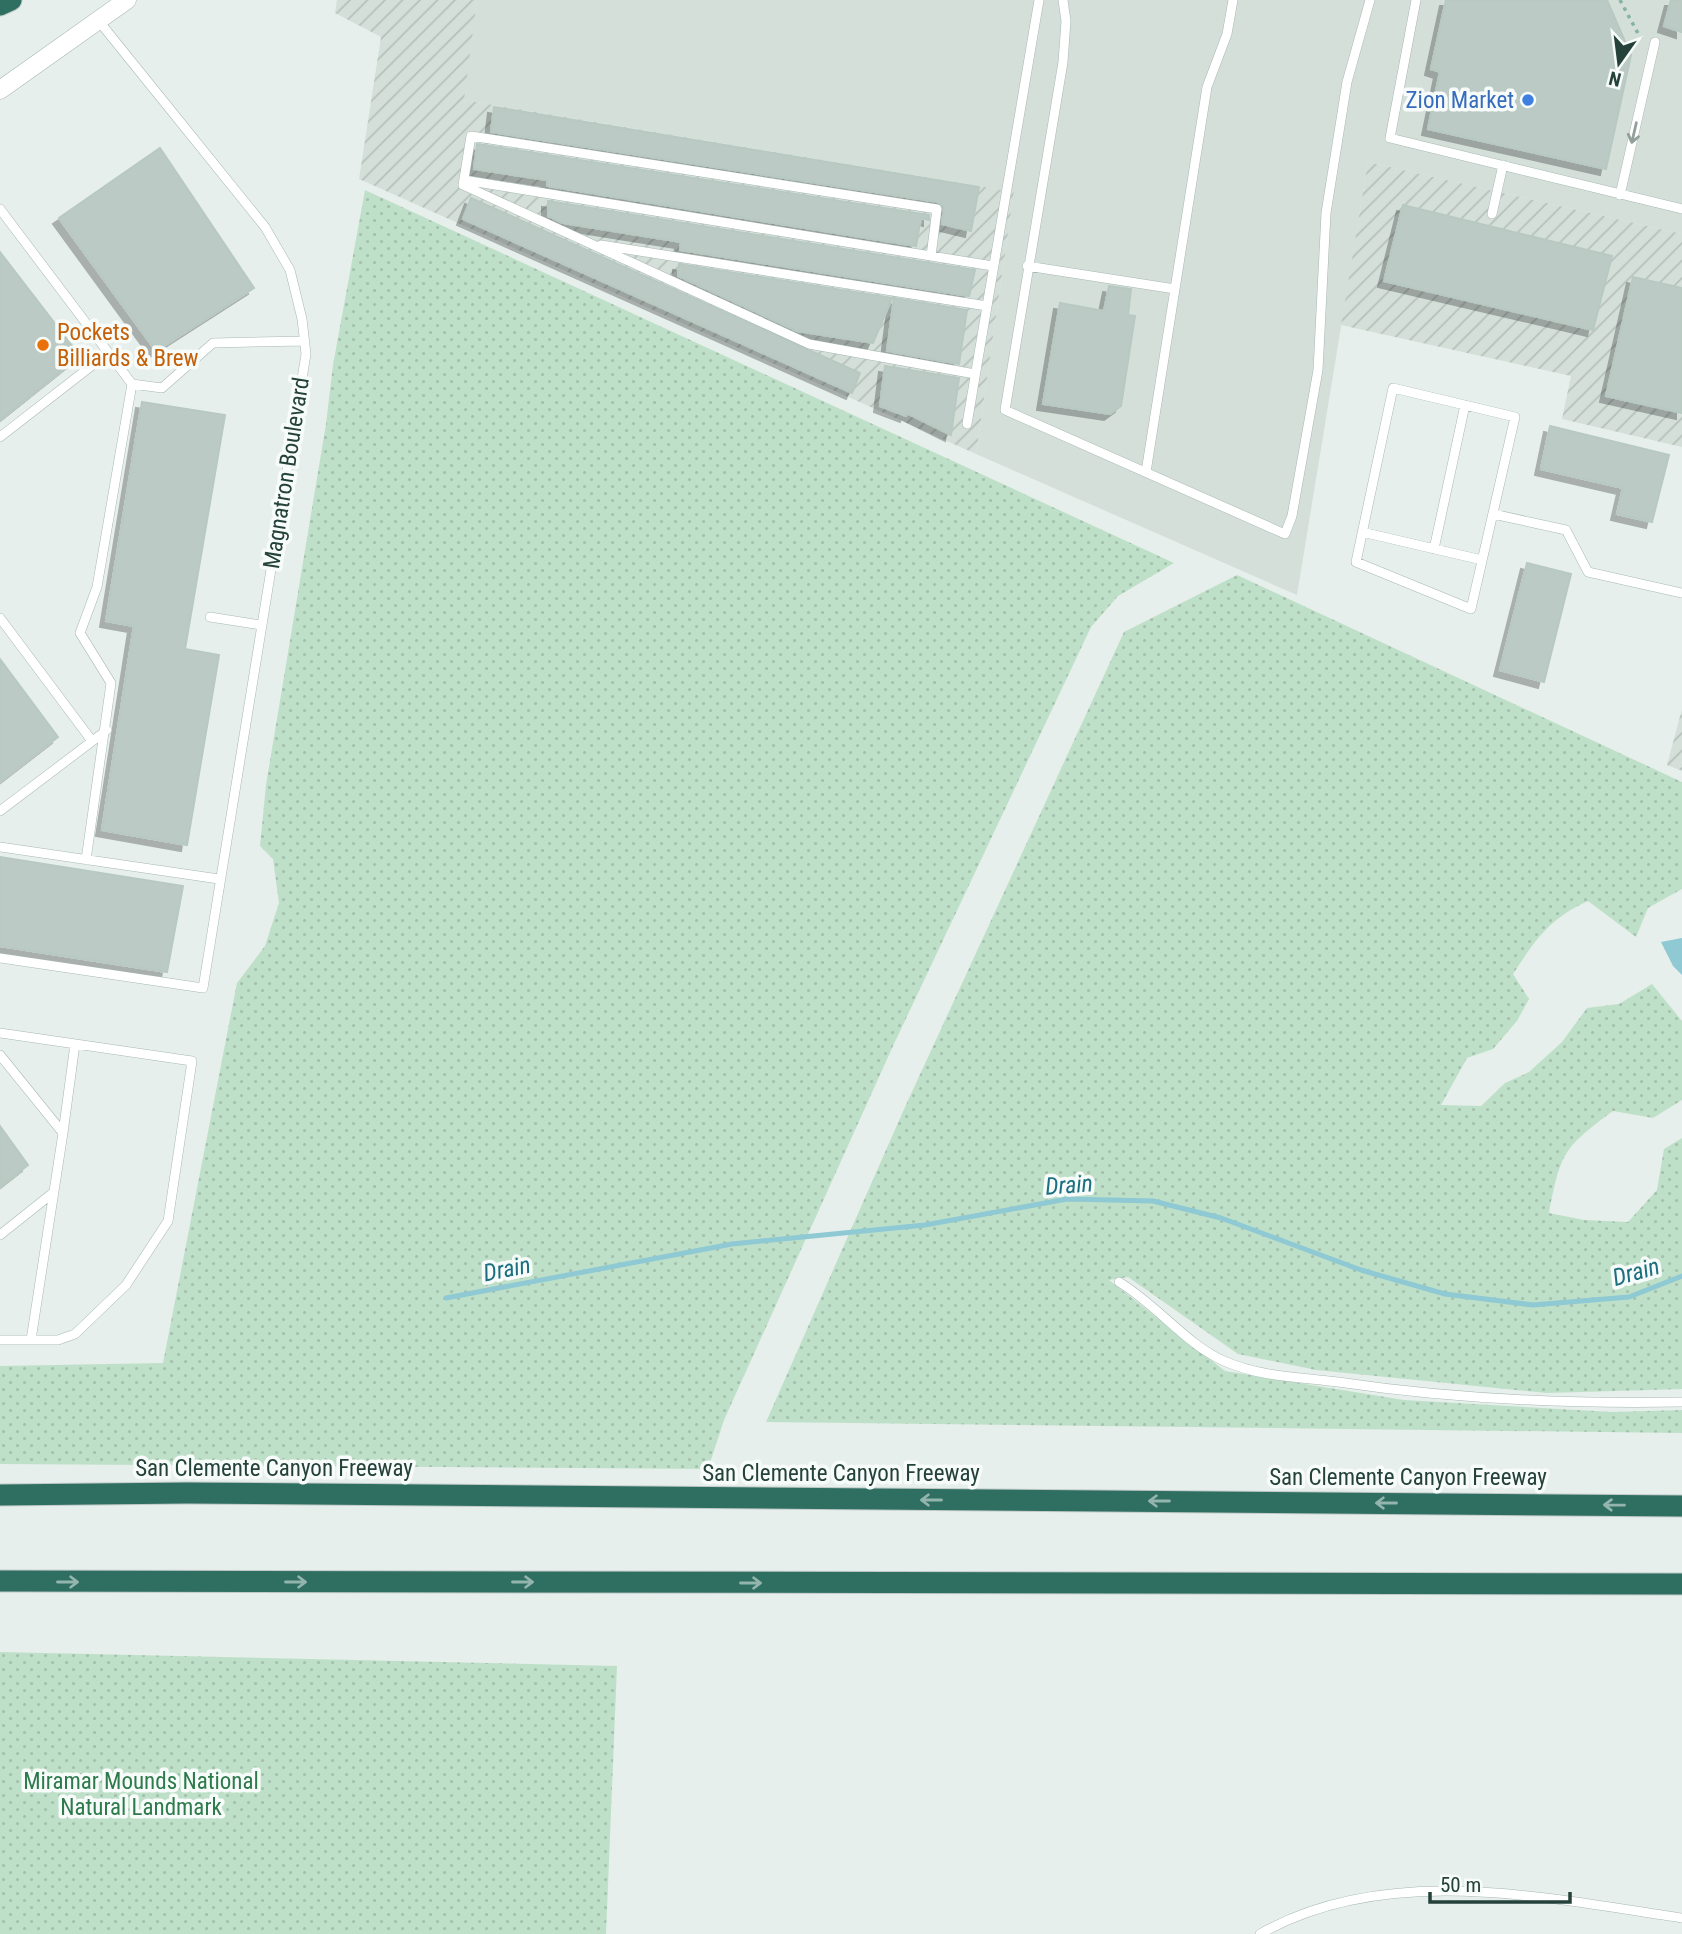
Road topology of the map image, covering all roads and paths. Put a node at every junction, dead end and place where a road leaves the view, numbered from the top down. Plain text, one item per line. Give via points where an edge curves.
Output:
1 (11, 0) edge
2 (127, 0) edge
3 (1038, 0) edge
4 (1063, 0) edge
5 (1233, 0) edge
6 (1370, 0) edge
7 (1416, 0) edge
8 (1620, 0) edge
9 (0, 5) edge
10 (98, 20) junction
11 (1655, 42) dead end
12 (1644, 45) dead end
13 (0, 90) edge
14 (1503, 165) junction
15 (464, 180) junction
16 (1620, 195) junction
17 (0, 209) edge
18 (1682, 209) edge
19 (1492, 214) dead end
20 (588, 243) junction
21 (931, 256) junction
22 (993, 266) junction
23 (1027, 266) junction
24 (1175, 289) junction
25 (987, 306) junction
26 (304, 341) junction
27 (108, 353) junction
28 (975, 374) junction
29 (132, 384) junction
30 (1465, 405) junction
31 (967, 424) dead end
32 (0, 437) edge
33 (1146, 472) junction
34 (1493, 514) junction
35 (1362, 532) junction
36 (1434, 549) junction
37 (1482, 559) junction
38 (1682, 593) edge
39 (210, 617) dead end
40 (0, 618) edge
41 (261, 625) junction
42 (107, 730) junction
43 (92, 741) junction
44 (0, 811) edge
45 (0, 847) edge
46 (86, 860) junction
47 (219, 880) junction
48 (0, 958) edge
49 (0, 1033) edge
50 (75, 1044) junction
51 (0, 1055) edge
52 (63, 1132) junction
53 (54, 1192) junction
54 (0, 1235) edge
55 (1119, 1282) dead end
56 (0, 1340) edge
57 (31, 1340) junction
58 (1682, 1402) edge
59 (0, 1495) edge
60 (1682, 1506) edge
61 (0, 1581) edge
62 (1552, 1584) junction
63 (1682, 1584) edge
64 (1682, 1595) edge
65 (1682, 1918) edge
66 (1260, 1934) edge

1 - 9 highway
2 - 10 street
3 - 22 lane
4 - 23 lane via 1063,62
5 - 24 lane via 1227,34 1207,87
6 - 33 lane via 1347,82 1326,213 1318,370 1285,534
7 - 14 lane via 1390,138
8 - 12 path
10 - 13 street
10 - 26 lane, Magnatron Boulevard via 265,227 290,270
11 -> 16 lane
14 - 16 lane
14 - 19 lane
15 - 20 lane via 463,185
15 - 21 lane
15 - 21 lane via 471,136 937,209
16 - 18 lane
17 - 27 lane
20 - 25 lane
20 - 28 lane via 808,344
21 - 22 lane
22 - 25 lane
23 - 24 lane
23 - 33 lane via 1005,410
24 - 33 lane
25 - 28 lane
26 - 29 lane via 213,343 162,388
26 - 41 lane, Magnatron Boulevard via 306,354
27 - 29 lane
27 - 32 lane
28 - 31 lane
29 - 42 lane via 97,587 80,633 111,683
30 - 34 lane via 1515,417
30 - 35 lane via 1393,388
30 - 36 lane
34 - 37 lane
34 - 38 lane via 1566,530 1588,572
35 - 36 lane
35 - 37 lane via 1356,562 1471,609
36 - 37 lane
39 - 41 lane
40 - 43 lane
41 - 47 lane, Magnatron Boulevard
42 - 43 lane
42 - 46 lane
43 - 44 lane
45 - 46 lane
46 - 47 lane
47 - 48 lane, Magnatron Boulevard via 203,988
49 - 50 lane
50 - 52 lane
50 - 57 lane via 192,1061 168,1221 125,1285 75,1334 58,1340
51 - 52 lane
52 - 53 lane
53 - 54 lane
53 - 57 lane
55 - 58 lane via 1145,1298 1206,1352 1260,1373 1391,1390 1616,1405
56 - 57 lane
60 -> 59 highway, San Clemente Canyon Freeway
61 -> 62 highway
62 - 63 highway
62 - 64 highway
65 - 66 lane via 1586,1903 1453,1891 1341,1901

